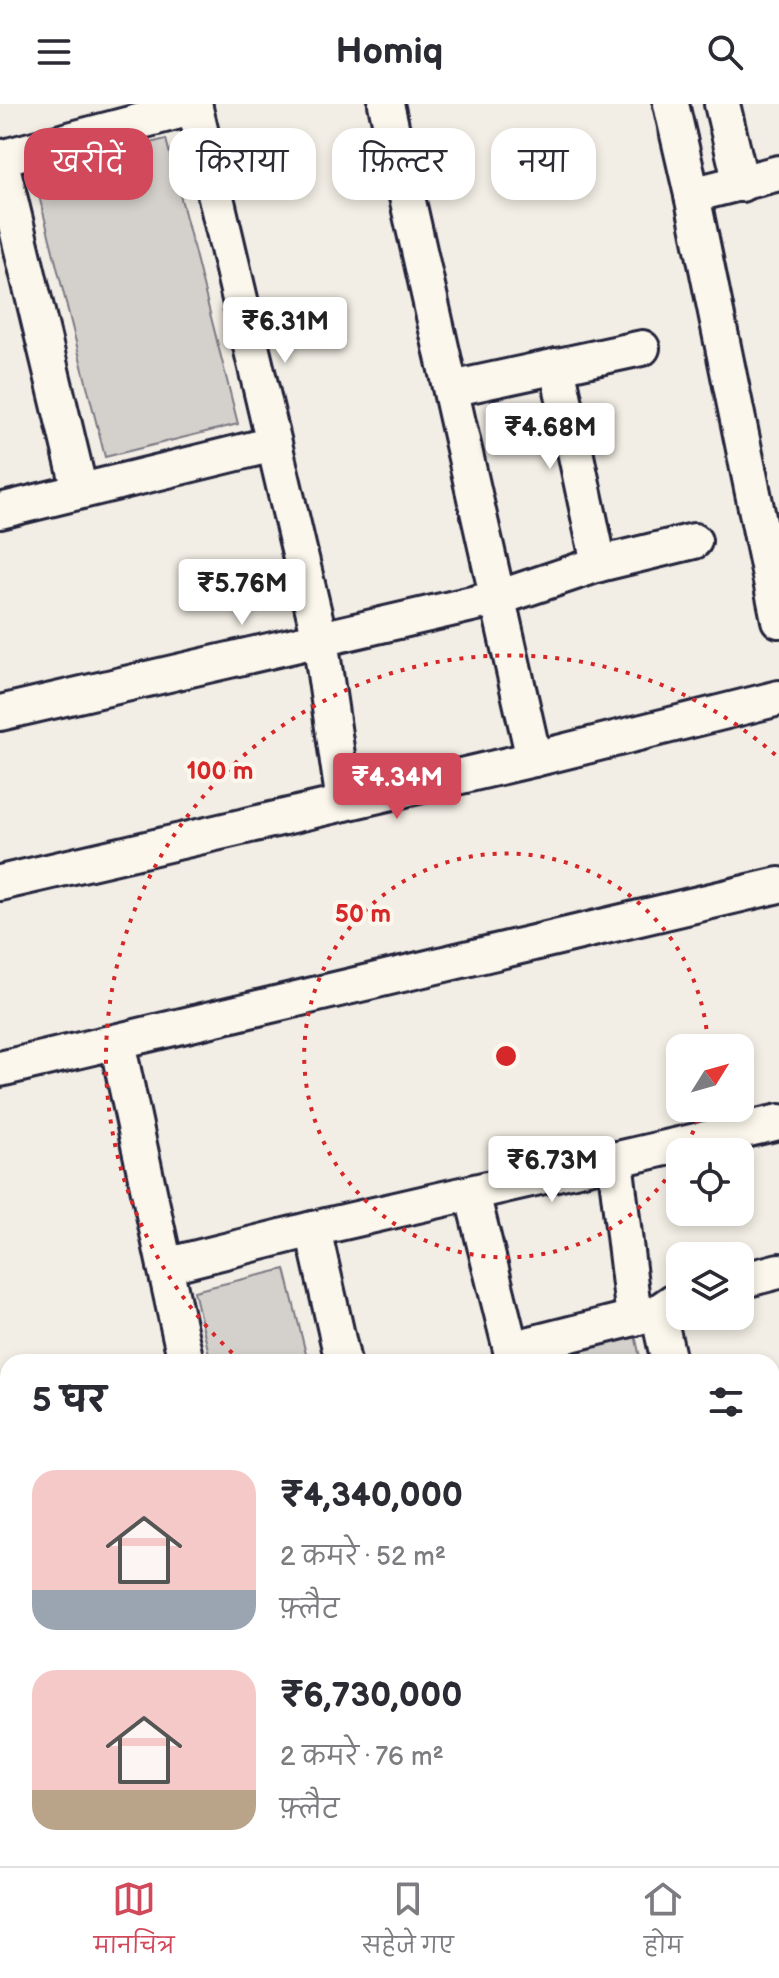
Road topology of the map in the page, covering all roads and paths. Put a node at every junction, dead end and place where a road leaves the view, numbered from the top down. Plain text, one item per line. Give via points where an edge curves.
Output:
1 (386, 104) edge
2 (671, 104) edge
3 (722, 104) edge
4 (194, 106) edge
5 (0, 158) edge
6 (779, 173) edge
7 (741, 184) junction
8 (692, 195) junction
9 (642, 348) dead end
10 (557, 366) junction
11 (451, 389) junction
12 (274, 444) junction
13 (80, 491) junction
14 (0, 511) edge
15 (694, 541) dead end
16 (599, 564) junction
17 (498, 598) junction
18 (779, 620) edge
19 (320, 639) junction
20 (779, 698) edge
21 (0, 713) edge
22 (534, 759) junction
23 (344, 803) junction
24 (0, 883) edge
25 (779, 885) edge
26 (117, 1042) junction
27 (0, 1069) edge
28 (777, 1132) edge
29 (615, 1160) junction
30 (472, 1193) junction
31 (313, 1229) junction
32 (165, 1266) junction
33 (779, 1271) edge
34 (754, 1277) edge
35 (657, 1309) edge
36 (184, 1354) edge
37 (341, 1354) edge
38 (512, 1354) edge
39 (515, 1354) edge
40 (667, 1354) edge

1 - 11 street
2 - 8 street
3 - 7 street
4 - 5 street
4 - 12 street
5 - 13 street
6 - 7 street
7 - 8 street
8 - 18 street
9 - 10 street
10 - 11 street
10 - 16 street
11 - 17 street
12 - 13 street
12 - 19 street
13 - 14 street
15 - 16 street
16 - 17 street
17 - 19 street
17 - 22 street
19 - 21 street
19 - 23 street
20 - 22 street
22 - 23 street
23 - 24 street
25 - 26 street
26 - 27 street
26 - 32 street
28 - 29 street
29 - 30 street
29 - 35 street
30 - 31 street
30 - 38 street
31 - 32 street
31 - 37 street
32 - 36 street
33 - 34 street
35 - 39 street
35 - 40 street

